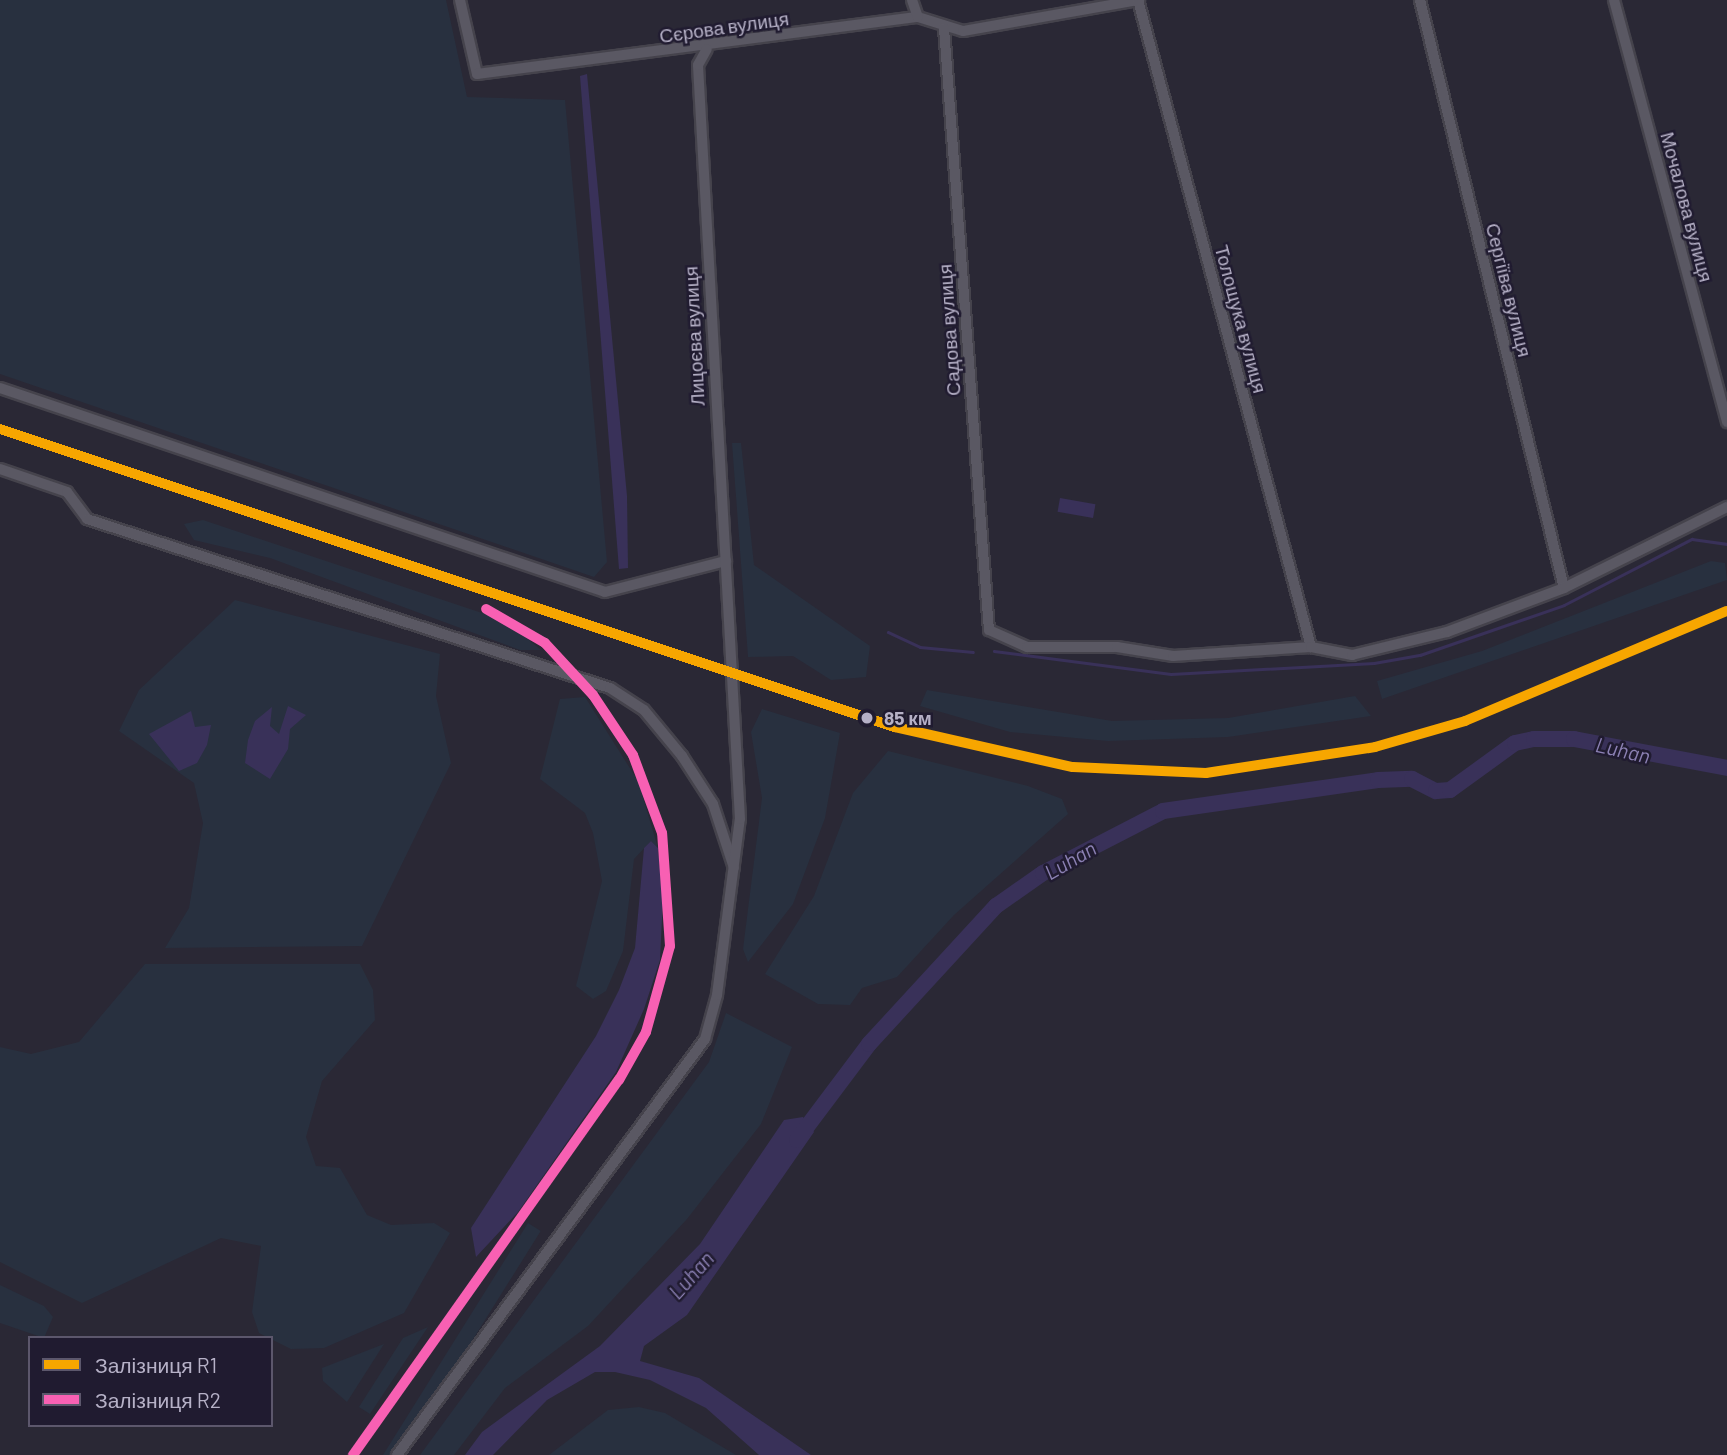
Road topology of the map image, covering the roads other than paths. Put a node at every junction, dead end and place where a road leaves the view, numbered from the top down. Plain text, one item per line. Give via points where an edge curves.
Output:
1 (460, 0) edge
2 (912, 0) edge
3 (1138, 0) edge
4 (1420, 0) edge
5 (1614, 0) edge
6 (918, 17) junction
7 (944, 28) junction
8 (707, 49) junction
9 (0, 388) edge
10 (1727, 422) edge
11 (0, 469) edge
12 (1727, 507) edge
13 (726, 561) junction
14 (1564, 588) junction
15 (1311, 648) junction
16 (736, 872) junction
17 (397, 1455) edge

1 - 8 street, Сєрова вулиця via 477,74
2 - 6 street
3 - 7 street via 963,31
3 - 15 street, Толощука вулиця
4 - 14 street, Сергіїва вулиця
5 - 10 street, Мочалова вулиця
6 - 7 street
6 - 8 street, Сєрова вулиця
7 - 15 street, Садова вулиця via 989,630 1027,647 1116,647 1173,656
8 - 13 street, Лицоєва вулиця via 698,65
9 - 13 street via 605,592
11 - 16 street via 67,492 87,519 610,688 644,710 682,756 713,804
12 - 14 street
13 - 16 street, Лицоєва вулиця via 740,819
14 - 15 street via 1447,632 1366,652
16 - 17 street, Лицоєва вулиця via 705,1039

